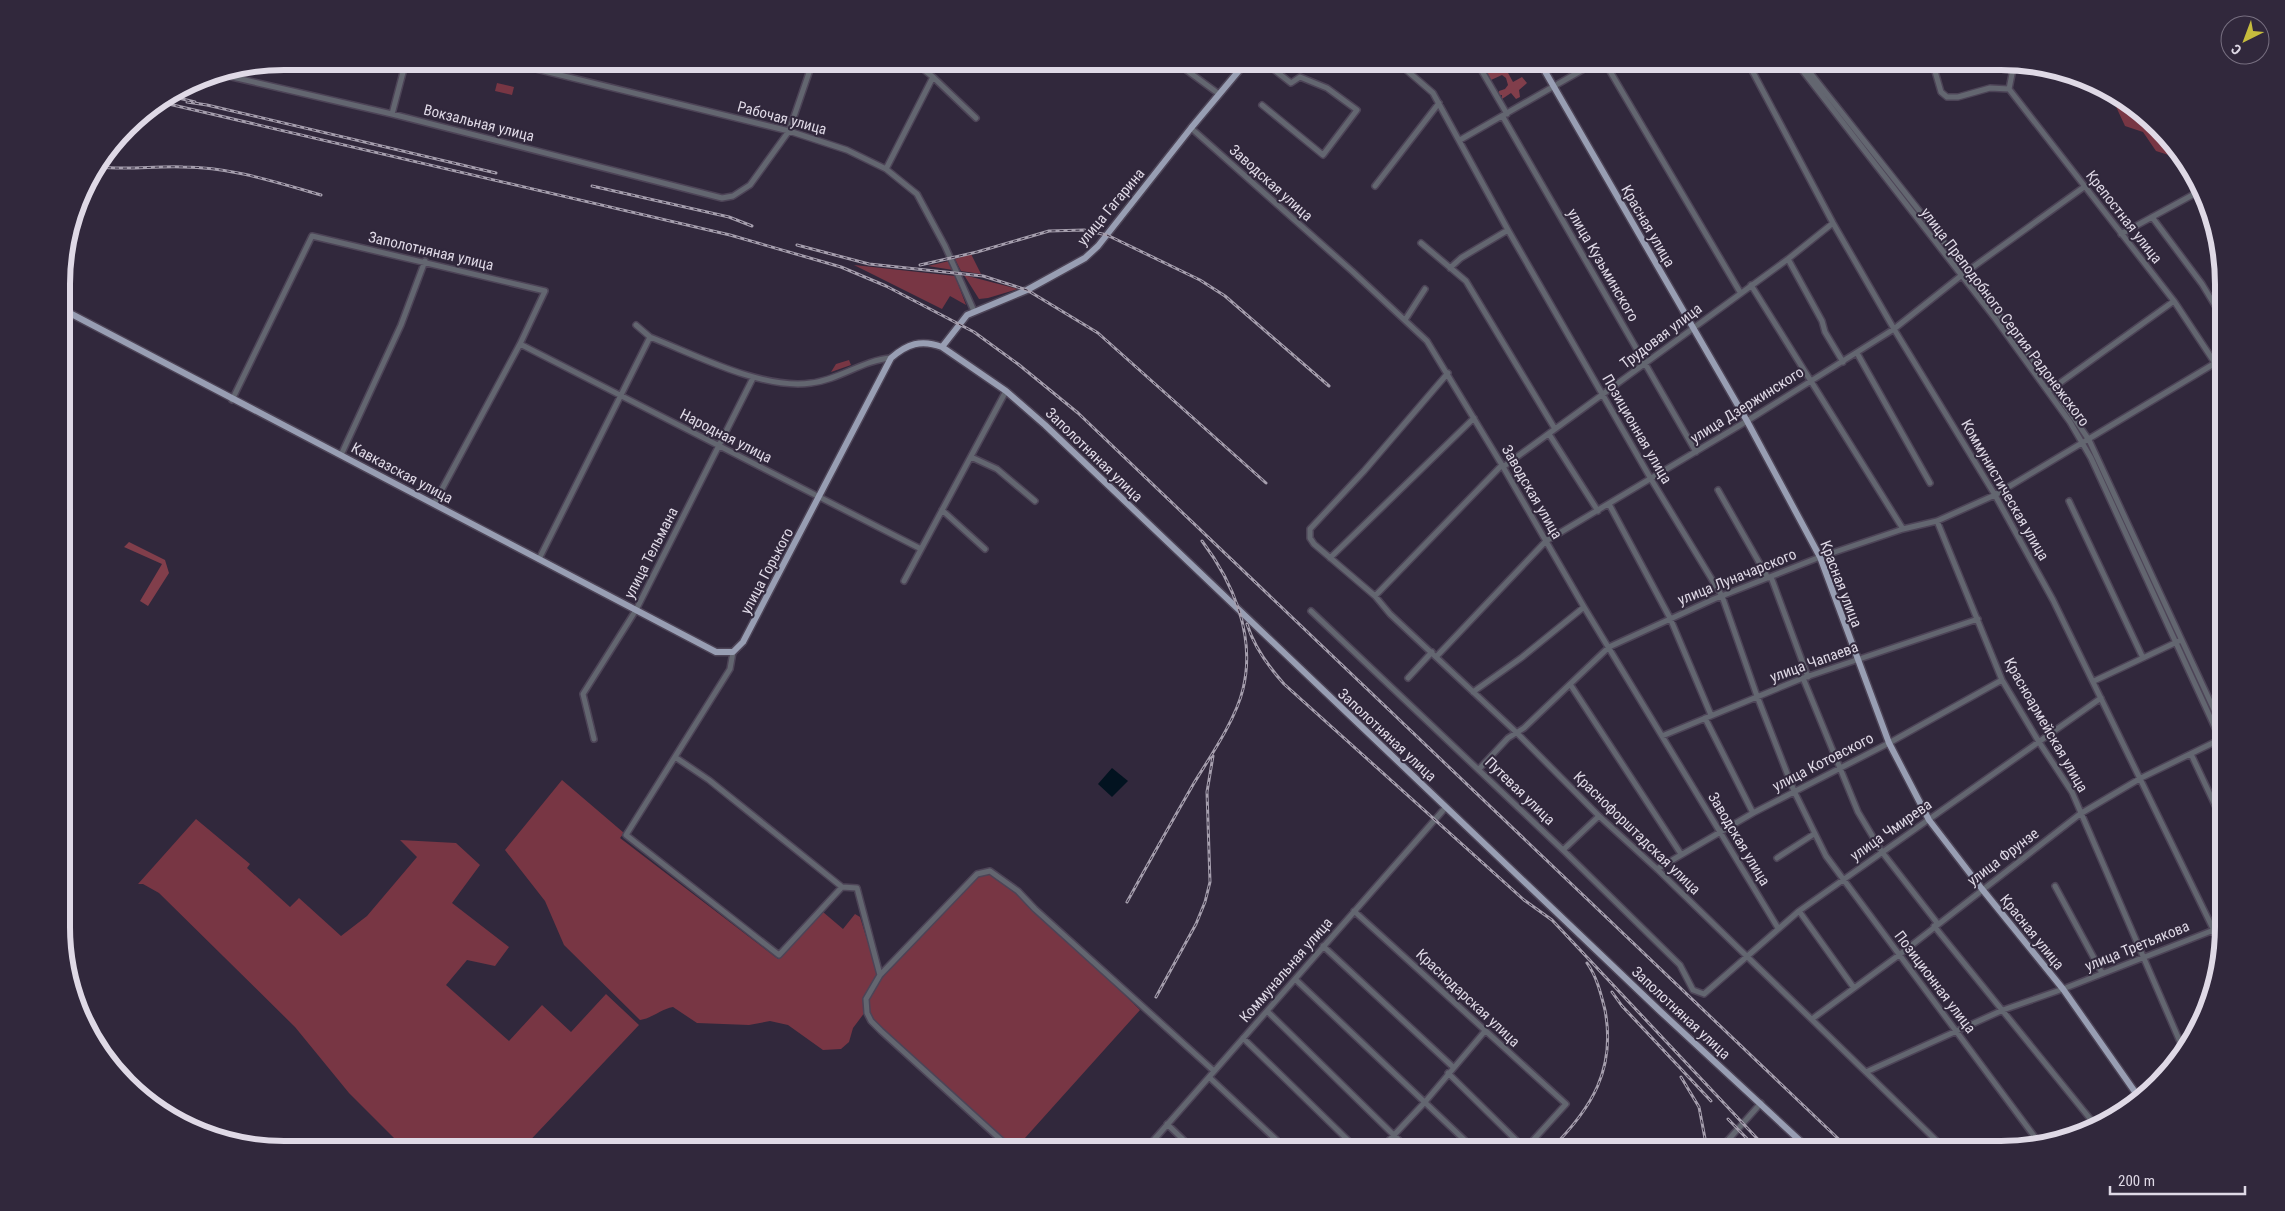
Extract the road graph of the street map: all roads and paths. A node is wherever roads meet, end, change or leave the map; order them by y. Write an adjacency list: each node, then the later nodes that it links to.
1 (404, 70): 25 (street)
2 (540, 70): 29 (street, Рабочая улица)
3 (809, 70): 29 (street)
4 (924, 70): 19 (street)
5 (1186, 70): 22 (street)
6 (1239, 70): 22 (main road, улица Гагарина)
7 (1274, 70): 24 (street)
8 (1407, 70): 23 (street, Позиционная улица)
9 (1481, 70): 26 (street, улица Кузьминского)
10 (1544, 70): 20 (main road, Красная улица)
11 (1582, 70): 20 (street)
12 (1609, 70): 47 (street)
13 (1752, 70): 36 (street, Коммунистическая улица)
14 (1802, 70): 44 (street, улица Преподобного Сергия Радонежского)
15 (1808, 70): 43 (street, улица Преподобного Сергия Радонежского)
16 (1935, 70): 21 (street)
17 (2013, 70): 21 (street)
18 (230, 77): 25 (street, Вокзальная улица)
19 (933, 77): 27 (street); 31 (street)
20 (1553, 86): 26 (street); 54 (main road, Красная улица)
21 (2009, 89): 33 (street, Крепостная улица)
22 (1219, 94): 28 (main road, улица Гагарина)
23 (1440, 103): 30 (street, Позиционная улица); 32 (street)
24 (1262, 105)
25 (392, 114): 29 (street, Вокзальная улица)
26 (1505, 116): 30 (street); 62 (street, улица Кузьминского)
27 (976, 118)
28 (1190, 128): 50 (main road, улица Гагарина); 52 (street, Заводская улица)
29 (789, 131): 31 (street, Рабочая улица)
30 (1460, 140): 37 (street, Позиционная улица)
31 (886, 168): 50 (street, Рабочая улица)
32 (1375, 186)
33 (2084, 187): 38 (street, Крепостная улица); 43 (street, улица Дзержинского)
34 (2195, 194): 35 (street)
35 (2152, 217): 38 (street); 49 (street)
36 (1833, 223): 40 (street, Трудовая улица); 55 (street, Коммунистическая улица)
37 (1508, 230): 42 (street); 69 (street, Позиционная улица)
38 (2121, 234): 48 (street, Крепостная улица)
39 (1421, 243): 42 (street)
40 (1788, 259): 45 (street, Трудовая улица); 61 (street)
41 (425, 261): 57 (street, Заполотняная улица); 71 (street, Заполотняная улица); 80 (street)
42 (1450, 268): 74 (street)
43 (1967, 272): 44 (street, улица Дзержинского); 68 (street, улица Преподобного Сергия Радонежского)
44 (1962, 275): 55 (street, улица Дзержинского); 68 (street, улица Преподобного Сергия Радонежского)
45 (1751, 285): 47 (street, Трудовая улица); 66 (street)
46 (1425, 289): 52 (street)
47 (1740, 292): 54 (street, Трудовая улица)
48 (2174, 301): 63 (street, Крепостная улица); 68 (street)
49 (2215, 305)
50 (974, 311): 58 (main road, улица Гагарина)
51 (70, 313): 71 (main road, Кавказская улица)
52 (1405, 320): 64 (street, Заводская улица)
53 (636, 325): 56 (street)
54 (1693, 328): 62 (street, Трудовая улица); 73 (main road, Красная улица)
55 (1894, 328): 59 (street, улица Дзержинского); 86 (street, Коммунистическая улица)
56 (650, 337): 65 (street); 70 (street)
57 (520, 344): 70 (street, Народная улица); 90 (street)
58 (942, 347): 60 (main road); 67 (main road, Заполотняная улица)
59 (1857, 353): 61 (street, улица Дзержинского); 84 (street)
60 (891, 358): 65 (street); 87 (main road, улица Горького)
61 (1843, 362): 66 (street, улица Дзержинского)
62 (1645, 363): 69 (street, Трудовая улица); 79 (street, улица Кузьминского)
63 (2215, 363): 76 (street, улица Луначарского)
64 (1448, 373): 72 (street, Заводская улица); 100 (street, Краснофорштадская улица)
65 (753, 378): 78 (street, улица Тельмана)
66 (1810, 381): 73 (street, улица Дзержинского); 95 (street)
67 (1006, 390): 81 (street); 141 (main road, Заполотняная улица)
68 (2051, 390): 76 (street, улица Преподобного Сергия Радонежского); 77 (street, улица Преподобного Сергия Радонежского)
69 (1603, 394): 74 (street, Трудовая улица); 83 (street, Позиционная улица)
70 (619, 395): 78 (street, Народная улица); 101 (street)
71 (232, 400): 80 (main road, Кавказская улица)
72 (1474, 418): 82 (street, Заводская улица); 100 (street)
73 (1748, 421): 79 (street, улица Дзержинского); 99 (main road, Красная улица)
74 (1555, 429): 75 (street, Трудовая улица)
75 (1549, 434): 82 (street, Трудовая улица); 93 (street)
76 (2089, 440): 77 (street, улица Луначарского); 111 (street, улица Преподобного Сергия Радонежского)
77 (2083, 443): 86 (street, улица Луначарского); 111 (street, улица Преподобного Сергия Радонежского)
78 (719, 448): 87 (street, Народная улица); 107 (street, улица Тельмана)
79 (1696, 452): 83 (street, улица Дзержинского)
80 (341, 455): 90 (main road, Кавказская улица)
81 (971, 457): 88 (street); 92 (street)
82 (1502, 466): 96 (street, Заводская улица); 104 (street, Трудовая улица)
83 (1651, 479): 91 (street, улица Дзержинского); 105 (street, Позиционная улица)
84 (1930, 483)
85 (1718, 490): 102 (street)
86 (1995, 495): 94 (street, улица Луначарского); 120 (street, Коммунистическая улица)
87 (820, 496): 97 (street, Народная улица); 113 (main road, улица Горького)
88 (1035, 501)
89 (2069, 501): 115 (street)
90 (434, 504): 101 (main road, Кавказская улица)
91 (1609, 504): 93 (street, улица Дзержинского); 109 (street)
92 (942, 510): 97 (street); 98 (street)
93 (1598, 511): 96 (street, улица Дзержинского)
94 (1937, 521): 95 (street, улица Луначарского); 110 (street, Красноармейская улица)
95 (1903, 529): 99 (street, улица Луначарского)
96 (1546, 542): 106 (street, Заводская улица); 114 (street, улица Дзержинского)
97 (921, 549): 103 (street)
98 (985, 550)
99 (1820, 557): 102 (street, улица Луначарского); 116 (main road, Красная улица)
100 (1330, 558): 104 (street, Краснофорштадская улица)
101 (538, 559): 107 (main road, Кавказская улица)
102 (1769, 577): 105 (street, улица Луначарского); 118 (street)
103 (904, 581)
104 (1375, 596): 114 (street, Краснофорштадская улица)
105 (1722, 596): 109 (street, улица Луначарского); 123 (street, Позиционная улица)
106 (1584, 607): 112 (street, Заводская улица); 122 (street)
107 (636, 610): 113 (main road, Кавказская улица); 130 (street, улица Тельмана)
108 (1312, 611): 137 (street, Путевая улица)
109 (1670, 618): 112 (street, улица Луначарского); 125 (street)
110 (1978, 619): 116 (street, улица Чапаева); 119 (street, Красноармейская улица)
111 (2178, 641): 115 (street); 126 (street, улица Преподобного Сергия Радонежского)
112 (1609, 647): 121 (street, улица Луначарского); 129 (street, Заводская улица)
113 (732, 652): 135 (street, улица Горького)
114 (1434, 654): 117 (street, улица Дзержинского); 122 (street, Краснофорштадская улица)
115 (2143, 658): 120 (street)
116 (1857, 660): 118 (street, улица Чапаева); 132 (main road, Красная улица)
117 (1408, 678)
118 (1806, 678): 123 (street, улица Чапаева); 136 (street)
119 (2002, 680): 131 (street, Красноармейская улица); 132 (street, улица Котовского)
120 (2094, 681): 124 (street, Коммунистическая улица)
121 (1570, 684): 128 (street, улица Луначарского); 150 (street)
122 (1474, 692): 128 (street, Краснофорштадская улица)
123 (1757, 696): 125 (street, улица Чапаева); 139 (street, Позиционная улица)
124 (2101, 698): 131 (street, улица Чмирева); 138 (street, Коммунистическая улица)
125 (1711, 715): 127 (street, улица Чапаева)
126 (2215, 716)
127 (1705, 718): 129 (street, улица Чапаева); 142 (street)
128 (1516, 732): 137 (street, улица Луначарского); 144 (street, Краснофорштадская улица)
129 (1662, 736): 146 (street, Заводская улица)
130 (594, 739)
131 (2039, 742): 143 (street, Красноармейская улица); 145 (street, улица Чмирева)
132 (1889, 743): 136 (street, улица Котовского); 145 (main road, Красная улица)
133 (2215, 744): 134 (street, улица Фрунзе)
134 (2191, 754): 138 (street, улица Фрунзе); 140 (street)
135 (675, 757): 155 (street); 155 (street, улица Горького)
136 (1839, 769): 139 (street, улица Котовского); 149 (street)
137 (1479, 770): 148 (street, Путевая улица)
138 (2142, 778): 143 (street, улица Фрунзе); 161 (street, Коммунистическая улица)
139 (1794, 791): 142 (street, улица Котовского); 147 (street, Позиционная улица)
140 (2215, 803)
141 (1446, 807): 157 (street, Коммунальная улица); 186 (main road, Заполотняная улица)
142 (1753, 813): 146 (street, улица Котовского)
143 (2080, 814): 156 (street, улица Фрунзе); 165 (street, Красноармейская улица)
144 (1599, 816): 148 (street); 152 (street, Краснофорштадская улица)
145 (1929, 820): 149 (street, улица Чмирева); 156 (main road, Красная улица)
146 (1720, 832): 150 (street, улица Котовского); 160 (street, Заводская улица)
147 (1814, 834): 151 (street); 153 (street, Позиционная улица)
148 (1563, 850): 171 (street, Путевая улица)
149 (1882, 852): 153 (street, улица Чмирева); 159 (street)
150 (1680, 854): 152 (street, улица Котовского)
151 (1777, 858)
152 (1657, 869): 164 (street, Краснофорштадская улица)
153 (1842, 880): 158 (street, улица Чмирева); 163 (street, Позиционная улица)
154 (2055, 886): 166 (street)
155 (842, 887): 167 (street)
156 (1982, 889): 159 (street, улица Фрунзе); 170 (main road, Красная улица)
157 (1354, 911): 162 (street, Коммунальная улица); 176 (street, Краснодарская улица)
158 (1799, 911): 160 (street, улица Чмирева); 169 (street)
159 (1936, 925): 163 (street, улица Фрунзе); 172 (street)
160 (1778, 928): 164 (street, улица Чмирева)
161 (2214, 930): 165 (street, улица Третьякова)
162 (1323, 946): 168 (street, Коммунальная улица); 179 (street)
163 (1899, 955): 169 (street, улица Фрунзе); 175 (street, Позиционная улица)
164 (1747, 957): 171 (street, улица Чмирева); 174 (street, Краснофорштадская улица)
165 (2144, 957): 166 (street, улица Третьякова); 178 (street, Красноармейская улица)
166 (2102, 973): 170 (street, улица Третьякова)
167 (880, 974): 180 (street); 192 (street)
168 (1295, 979): 173 (street, Коммунальная улица); 185 (street)
169 (1854, 988): 174 (street, улица Фрунзе)
170 (2062, 989): 172 (street, улица Третьякова); 184 (main road, Красная улица)
171 (1704, 994)
172 (2003, 1010): 175 (street, улица Третьякова); 187 (street)
173 (1266, 1011): 177 (street, Коммунальная улица); 189 (street)
174 (1812, 1019): 181 (street, Краснофорштадская улица)
175 (1956, 1030): 181 (street, улица Третьякова); 190 (street, Позиционная улица)
176 (1485, 1031): 179 (street); 201 (street, Краснодарская улица)
177 (1243, 1038): 180 (street, Коммунальная улица); 196 (street)
178 (2181, 1043)
179 (1453, 1067): 182 (street)
180 (1214, 1071): 183 (street, Коммунальная улица)
181 (1866, 1072): 203 (street, Краснофорштадская улица)
182 (1448, 1073): 185 (street); 200 (street)
183 (1209, 1077): 188 (street, Коммунальная улица); 195 (street)
184 (2136, 1093)
185 (1425, 1102): 189 (street); 199 (street)
186 (1761, 1103): 191 (street); 202 (main road, Заполотняная улица)
187 (2092, 1121)
188 (1167, 1124): 193 (street, Коммунальная улица); 194 (street)
189 (1394, 1136): 197 (street); 198 (street)
190 (2036, 1138)
191 (1729, 1139)
192 (1002, 1141)
193 (1153, 1141)
194 (1185, 1141)
195 (1277, 1141)
196 (1349, 1141)
197 (1389, 1141)
198 (1399, 1141)
199 (1466, 1141)
200 (1517, 1141)
201 (1532, 1141)
202 (1801, 1141)
203 (1937, 1141)

